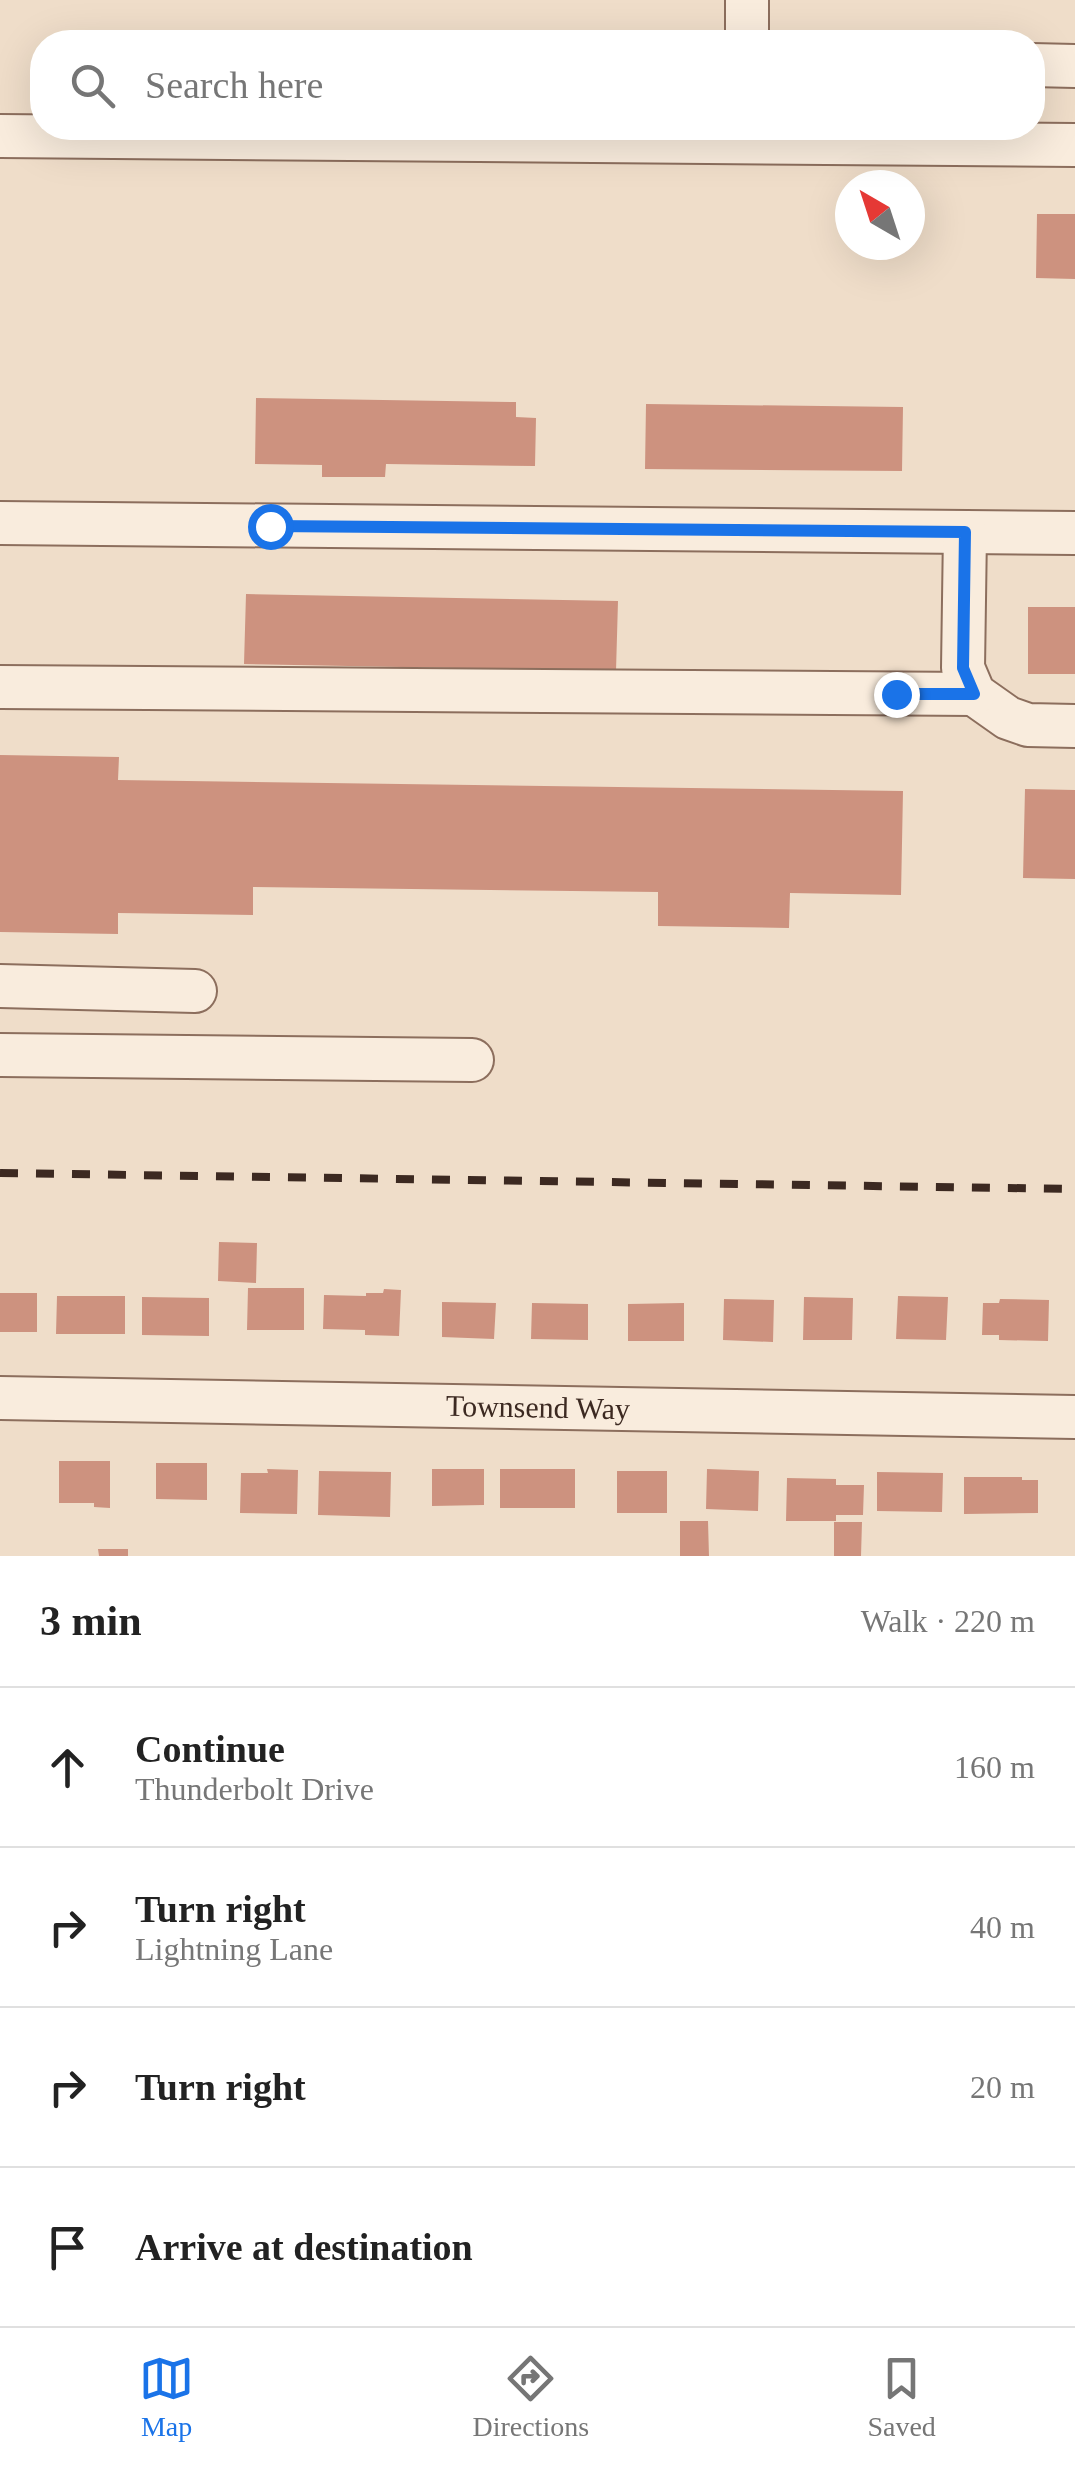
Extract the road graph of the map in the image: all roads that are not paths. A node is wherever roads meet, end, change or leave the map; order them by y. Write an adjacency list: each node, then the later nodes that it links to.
1 (747, 0): 2 (street)
2 (748, 30)
3 (1045, 66): 4 (street)
4 (1075, 66)
5 (0, 136): 6 (street)
6 (30, 136)
7 (912, 140): 8 (street)
8 (1075, 145)
9 (0, 523): 10 (street)
10 (965, 532): 11 (street); 13 (street)
11 (1075, 532)
12 (0, 687): 13 (street)
13 (974, 694): 14 (street)
14 (1075, 726)
15 (0, 986): 16 (street)
16 (194, 991)
17 (0, 1056): 18 (street)
18 (472, 1060)
19 (0, 1398): 20 (street, Townsend Way)
20 (1075, 1417)

